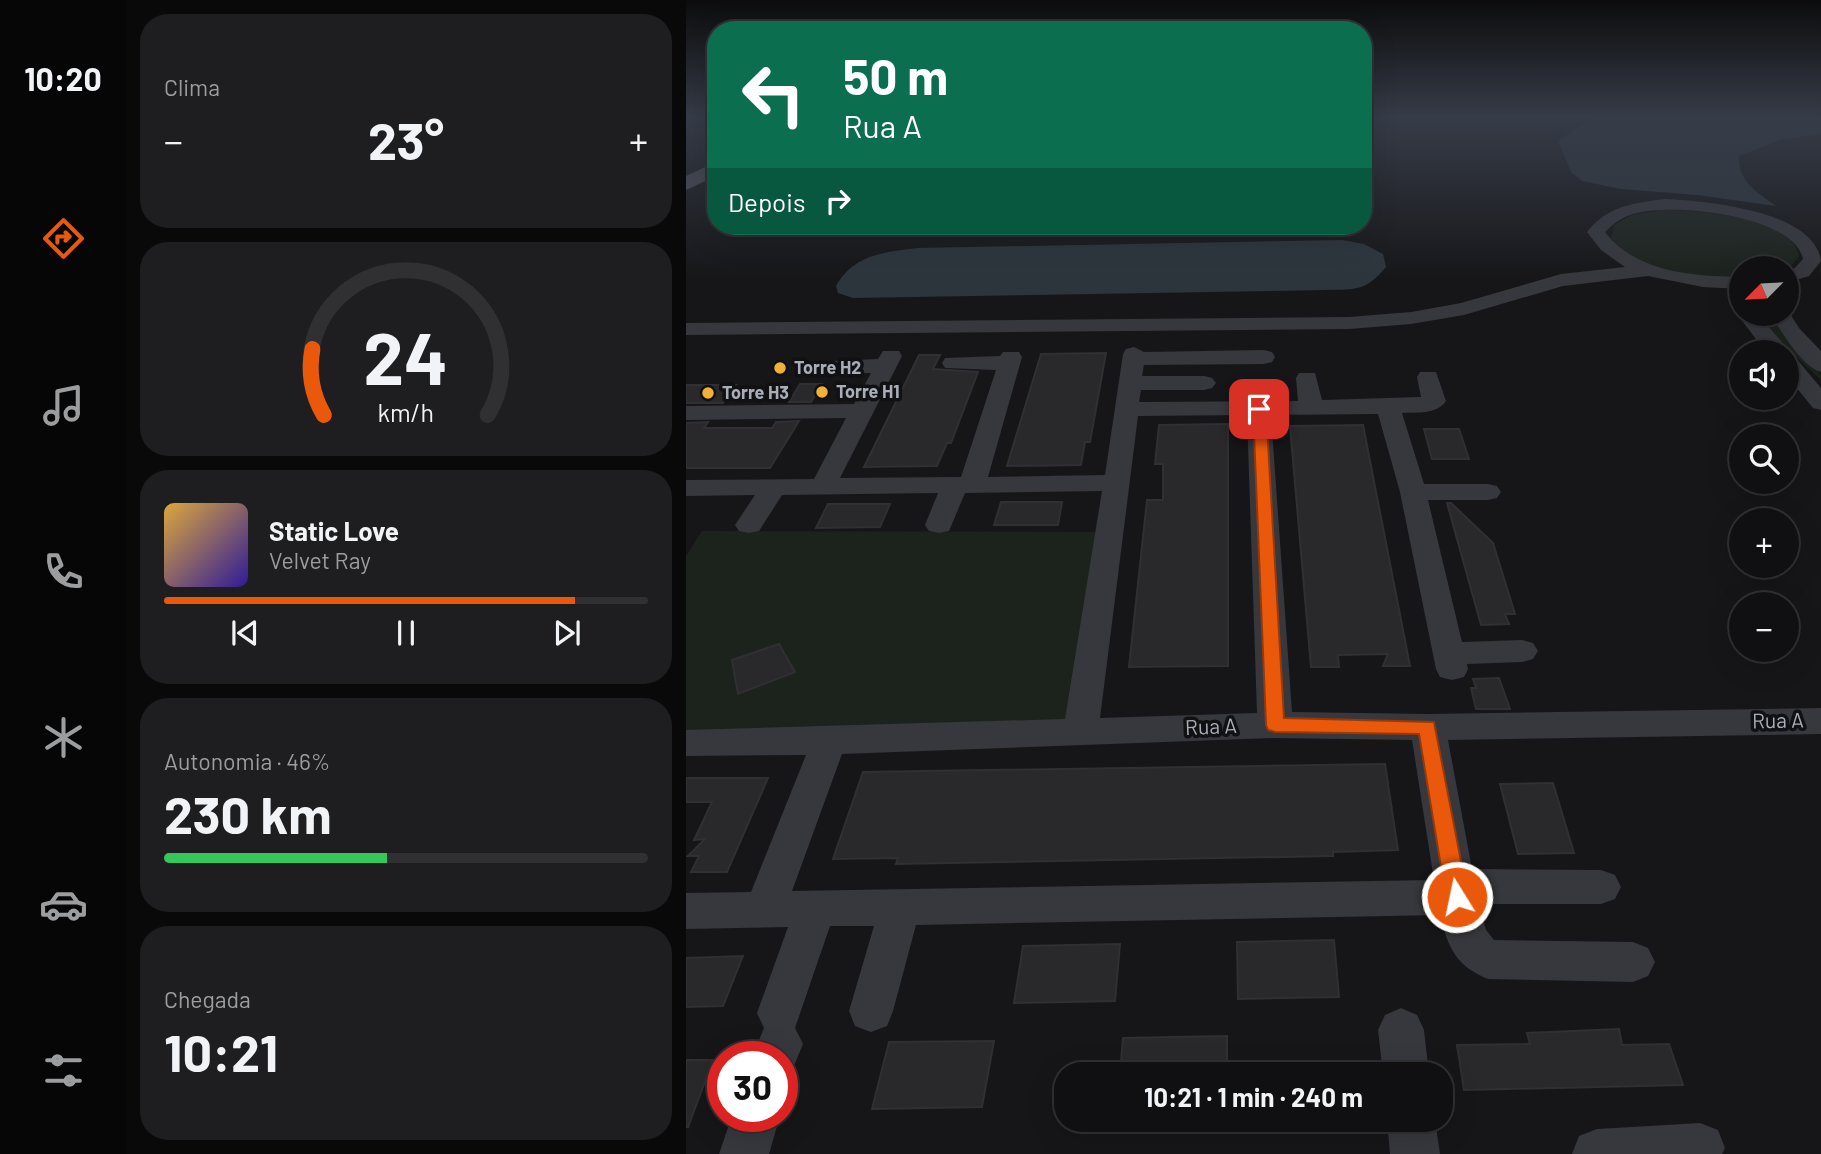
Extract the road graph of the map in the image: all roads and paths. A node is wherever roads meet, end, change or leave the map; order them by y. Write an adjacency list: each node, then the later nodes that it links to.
1 (707, 173): 2 (main road)
2 (686, 184)
3 (1595, 253): 4 (street); 5 (street); 6 (street)
4 (1651, 270): 6 (street); 7 (street)
5 (1799, 273)
6 (1561, 280): 12 (street)
7 (1699, 281): 8 (street); 9 (street)
8 (1729, 282)
9 (1729, 297)
10 (1757, 326): 13 (street)
11 (1790, 326): 16 (street)
12 (686, 329)
13 (1768, 340)
14 (1264, 357): 18 (street)
15 (953, 363): 31 (street)
16 (1821, 365)
17 (818, 367): 27 (street)
18 (1130, 376): 22 (street); 26 (street); 29 (street)
19 (1799, 376): 23 (street)
20 (1428, 377): 25 (street)
21 (1307, 378): 24 (street)
22 (1204, 383)
23 (1821, 403)
24 (1311, 407): 25 (street); 26 (street)
25 (1388, 407): 34 (street)
26 (1259, 409): 40 (street)
27 (861, 411): 28 (street); 30 (street)
28 (686, 413)
29 (1116, 484): 31 (street); 42 (street)
30 (823, 485): 31 (street); 32 (street)
31 (963, 485): 37 (street)
32 (774, 486): 33 (street); 36 (street)
33 (686, 488)
34 (1413, 492): 35 (street); 38 (street)
35 (1488, 492)
36 (749, 525)
37 (940, 525)
38 (1522, 652)
39 (1821, 721): 41 (street, Rua A)
40 (1275, 725): 41 (street, Rua A); 42 (street, Rua A)
41 (1427, 727): 46 (street)
42 (1080, 733): 43 (street, Rua A)
43 (828, 741): 44 (street, Rua A); 48 (street)
44 (686, 743)
45 (1601, 887): 46 (street)
46 (1456, 891): 47 (street); 51 (street)
47 (900, 908): 49 (street); 52 (street)
48 (765, 909): 49 (street); 50 (street)
49 (815, 909): 54 (street)
50 (686, 911)
51 (1633, 962)
52 (871, 1011)
53 (1401, 1030): 55 (street)
54 (778, 1038)
55 (1405, 1062)
56 (751, 1132): 59 (street)
57 (1412, 1132): 60 (street)
58 (1700, 1148): 61 (street)
59 (744, 1154)
60 (1415, 1154)
61 (1597, 1154)

